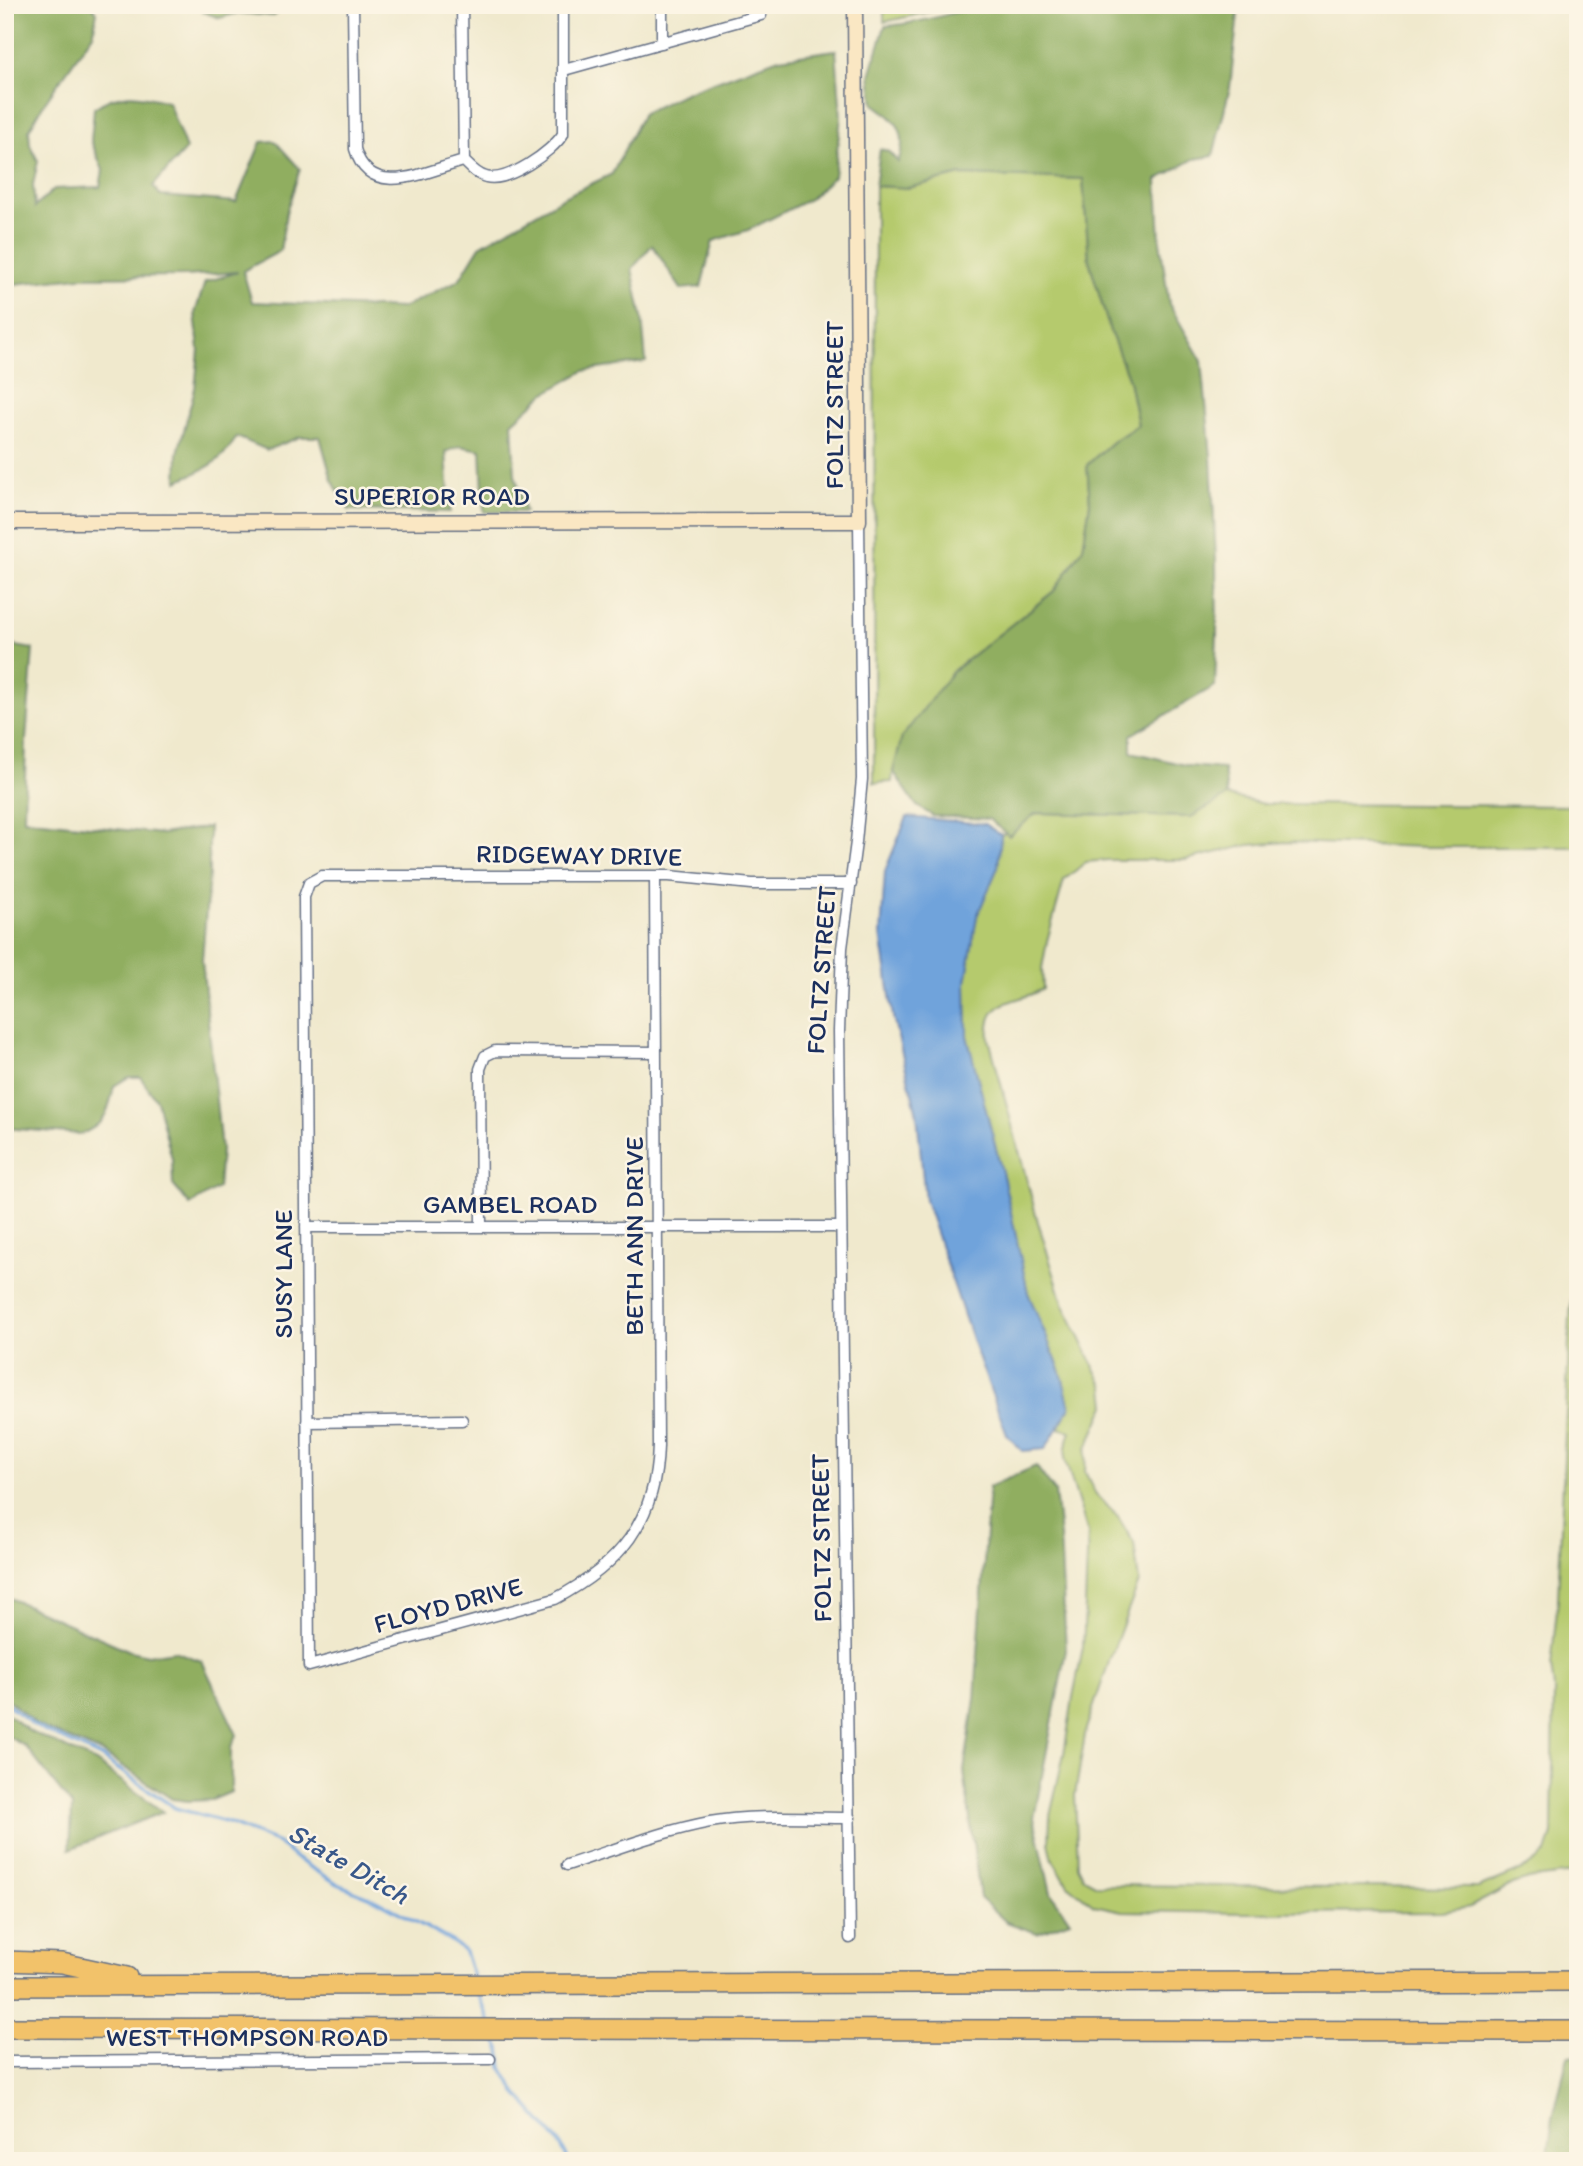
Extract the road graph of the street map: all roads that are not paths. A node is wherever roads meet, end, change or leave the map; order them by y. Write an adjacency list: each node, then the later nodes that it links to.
1 (353, 5): 9 (street)
2 (462, 5): 9 (street)
3 (563, 5): 8 (street)
4 (662, 5): 7 (street)
5 (855, 5): 10 (street, FOLTZ STREET)
6 (761, 10): 7 (street)
7 (662, 43): 8 (street)
8 (564, 70): 9 (street)
9 (464, 161)
10 (859, 521): 11 (street, SUPERIOR ROAD); 14 (street, FOLTZ STREET)
11 (5, 522)
12 (655, 876): 13 (street, RIDGEWAY DRIVE); 14 (street, RIDGEWAY DRIVE); 15 (street, BETH ANN DRIVE)
13 (309, 883): 16 (street, SUSY LANE)
14 (851, 884): 19 (street, FOLTZ STREET)
15 (656, 1052): 17 (street); 18 (street, BETH ANN DRIVE)
16 (306, 1227): 17 (street, GAMBEL ROAD); 21 (street, SUSY LANE)
17 (481, 1227): 18 (street, GAMBEL ROAD)
18 (657, 1227): 19 (street, GAMBEL ROAD); 22 (street, BETH ANN DRIVE)
19 (841, 1227): 24 (street, FOLTZ STREET)
20 (462, 1420): 21 (street)
21 (307, 1422): 23 (street, SUSY LANE)
22 (594, 1576): 23 (street, FLOYD DRIVE)
23 (309, 1666)
24 (850, 1818): 25 (street); 26 (street, FOLTZ STREET)
25 (567, 1865)
26 (850, 1938)
27 (5, 1961): 30 (highway)
28 (1578, 1981): 30 (highway)
29 (5, 1986): 30 (highway)
30 (169, 1986)
31 (5, 2028): 32 (highway)
32 (1578, 2031)
33 (490, 2059): 34 (street, WEST THOMPSON ROAD)
34 (5, 2062)

